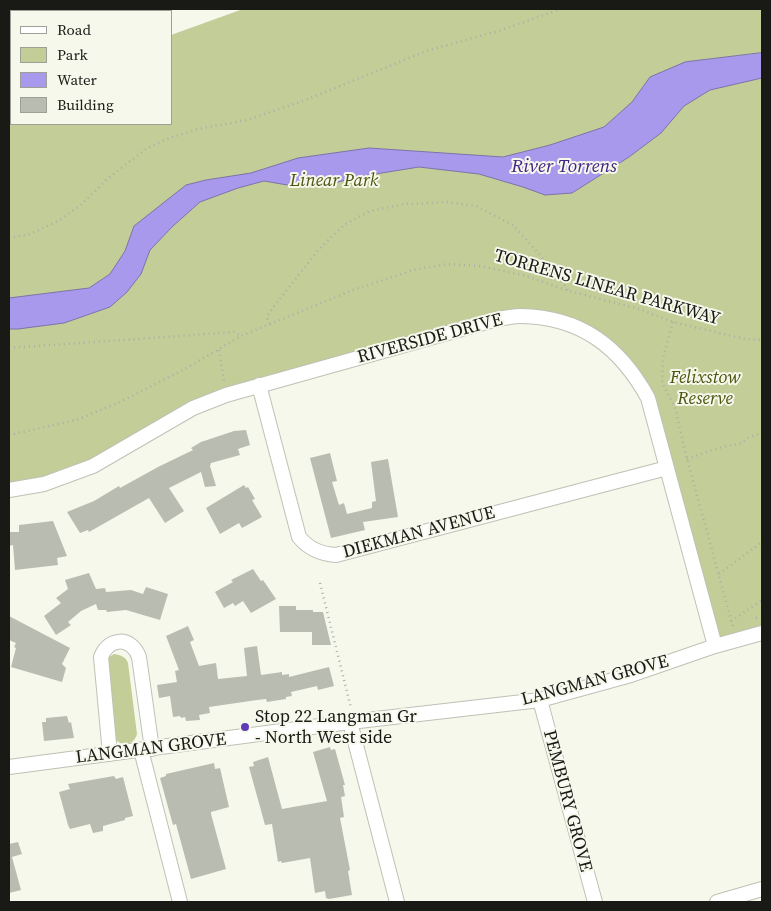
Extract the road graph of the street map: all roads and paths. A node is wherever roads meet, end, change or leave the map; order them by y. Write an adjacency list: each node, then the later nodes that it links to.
1 (561, 9): 2 (path)
2 (9, 238)
3 (568, 291): 4 (path, TORRENS LINEAR PARKWAY); 5 (path, TORRENS LINEAR PARKWAY); 5 (path)
4 (673, 322): 7 (path, TORRENS LINEAR PARKWAY); 14 (path)
5 (270, 324): 6 (path, TORRENS LINEAR PARKWAY)
6 (241, 336): 8 (path, TORRENS LINEAR PARKWAY); 9 (path)
7 (762, 340)
8 (9, 348)
9 (219, 350): 11 (path); 13 (path)
10 (259, 385): 11 (street, RIVERSIDE DRIVE); 15 (street, RIVERSIDE DRIVE); 15 (street, DIEKMAN AVENUE)
11 (226, 395): 16 (street, RIVERSIDE DRIVE)
12 (762, 433): 14 (path)
13 (9, 435)
14 (687, 459): 18 (path)
15 (667, 468): 24 (street, RIVERSIDE DRIVE)
16 (9, 490)
17 (762, 542): 18 (path)
18 (718, 574): 21 (path)
19 (320, 583): 26 (path)
20 (762, 600): 21 (path)
21 (731, 621): 23 (path)
22 (762, 633): 23 (street, LANGMAN GROVE)
23 (736, 641): 24 (street, LANGMAN GROVE)
24 (715, 646): 25 (street, LANGMAN GROVE)
25 (540, 700): 26 (street, LANGMAN GROVE); 33 (street, PEMBURY GROVE)
26 (351, 716): 27 (street, LANGMAN GROVE); 32 (street)
27 (146, 750): 28 (street, LANGMAN GROVE); 28 (street); 31 (street)
28 (110, 754): 29 (street, LANGMAN GROVE)
29 (9, 767)
30 (762, 890): 34 (street)
31 (180, 902)
32 (397, 902)
33 (595, 902)
34 (717, 902)

